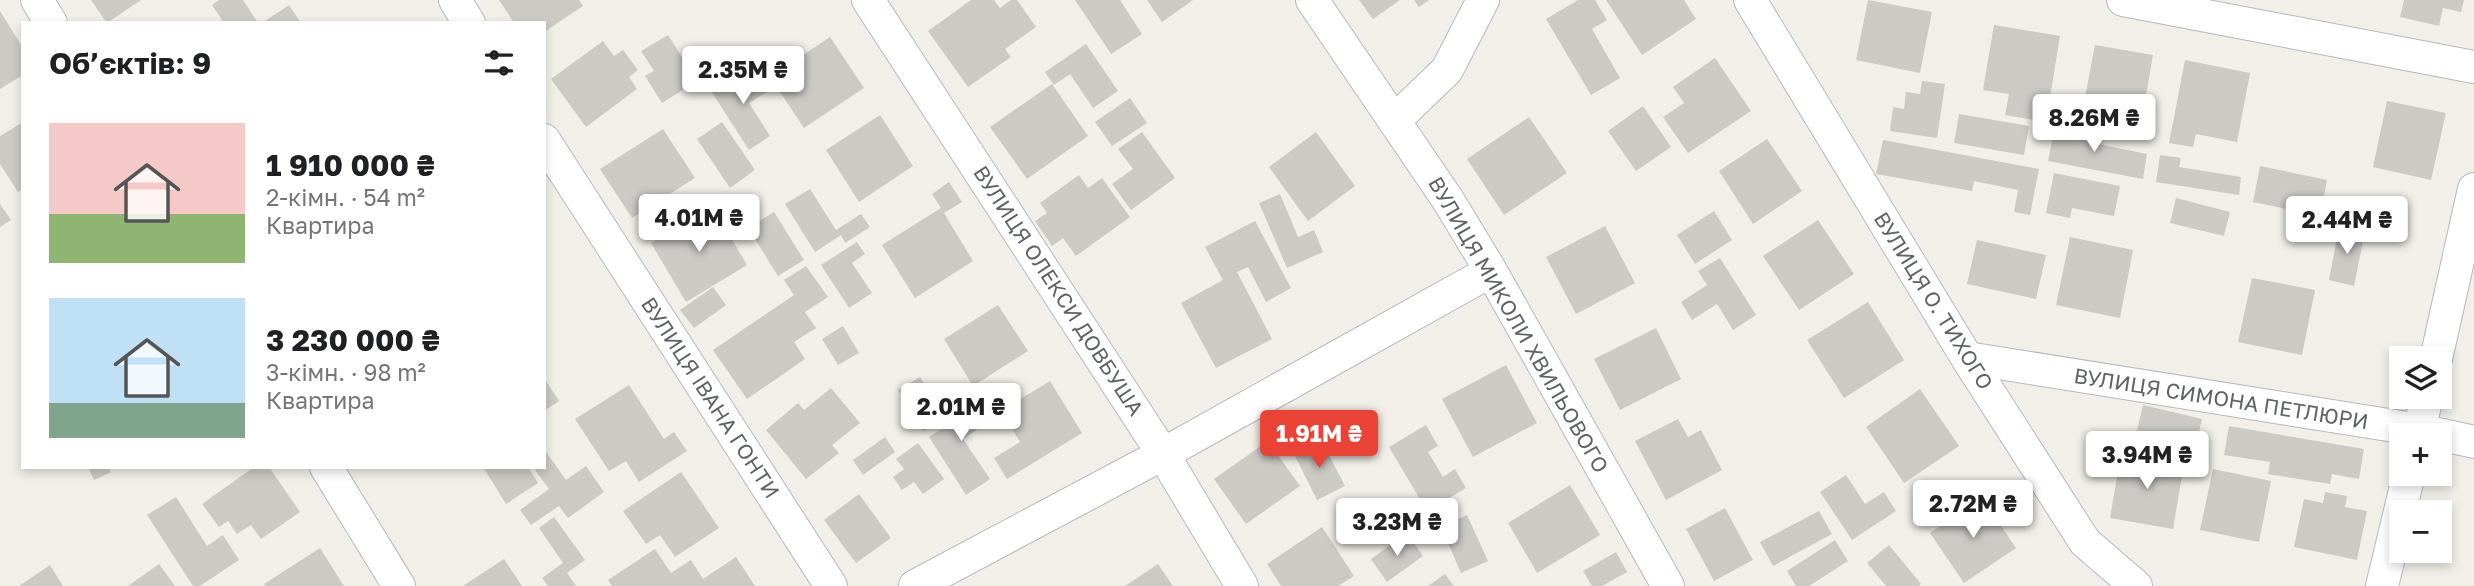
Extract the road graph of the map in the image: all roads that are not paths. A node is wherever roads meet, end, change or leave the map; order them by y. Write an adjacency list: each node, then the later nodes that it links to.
1 (37, 0): 8 (street)
2 (455, 0): 9 (street)
3 (868, 0): 20 (street, ВУЛИЦЯ ОЛЕКСИ ДОВБУША)
4 (1312, 0): 11 (street, ВУЛИЦЯ МИКОЛИ ХВИЛЬОВОГО)
5 (1483, 0): 11 (street)
6 (1750, 0): 16 (street, ВУЛИЦЯ О. ТИХОГО)
7 (2123, 0): 10 (street)
8 (50, 21)
9 (468, 21)
10 (2474, 68)
11 (1394, 121): 14 (street, ВУЛИЦЯ МИКОЛИ ХВИЛЬОВОГО)
12 (546, 142): 24 (street, ВУЛИЦЯ ІВАНА ГОНТИ)
13 (2474, 190): 15 (street)
14 (1491, 271): 20 (street); 27 (street, ВУЛИЦЯ МИКОЛИ ХВИЛЬОВОГО)
15 (2439, 346)
16 (1967, 358): 17 (street, ВУЛИЦЯ СИМОНА ПЕТЛЮРИ); 28 (street, ВУЛИЦЯ О. ТИХОГО)
17 (2389, 428)
18 (2452, 438): 19 (street, ВУЛИЦЯ СИМОНА ПЕТЛЮРИ)
19 (2474, 442)
20 (1163, 454): 25 (street); 26 (street, ВУЛИЦЯ ОЛЕКСИ ДОВБУША)
21 (327, 469): 23 (street)
22 (2406, 486): 29 (street)
23 (399, 586)
24 (831, 586)
25 (915, 586)
26 (1242, 586)
27 (1668, 586)
28 (2136, 586)
29 (2382, 586)

